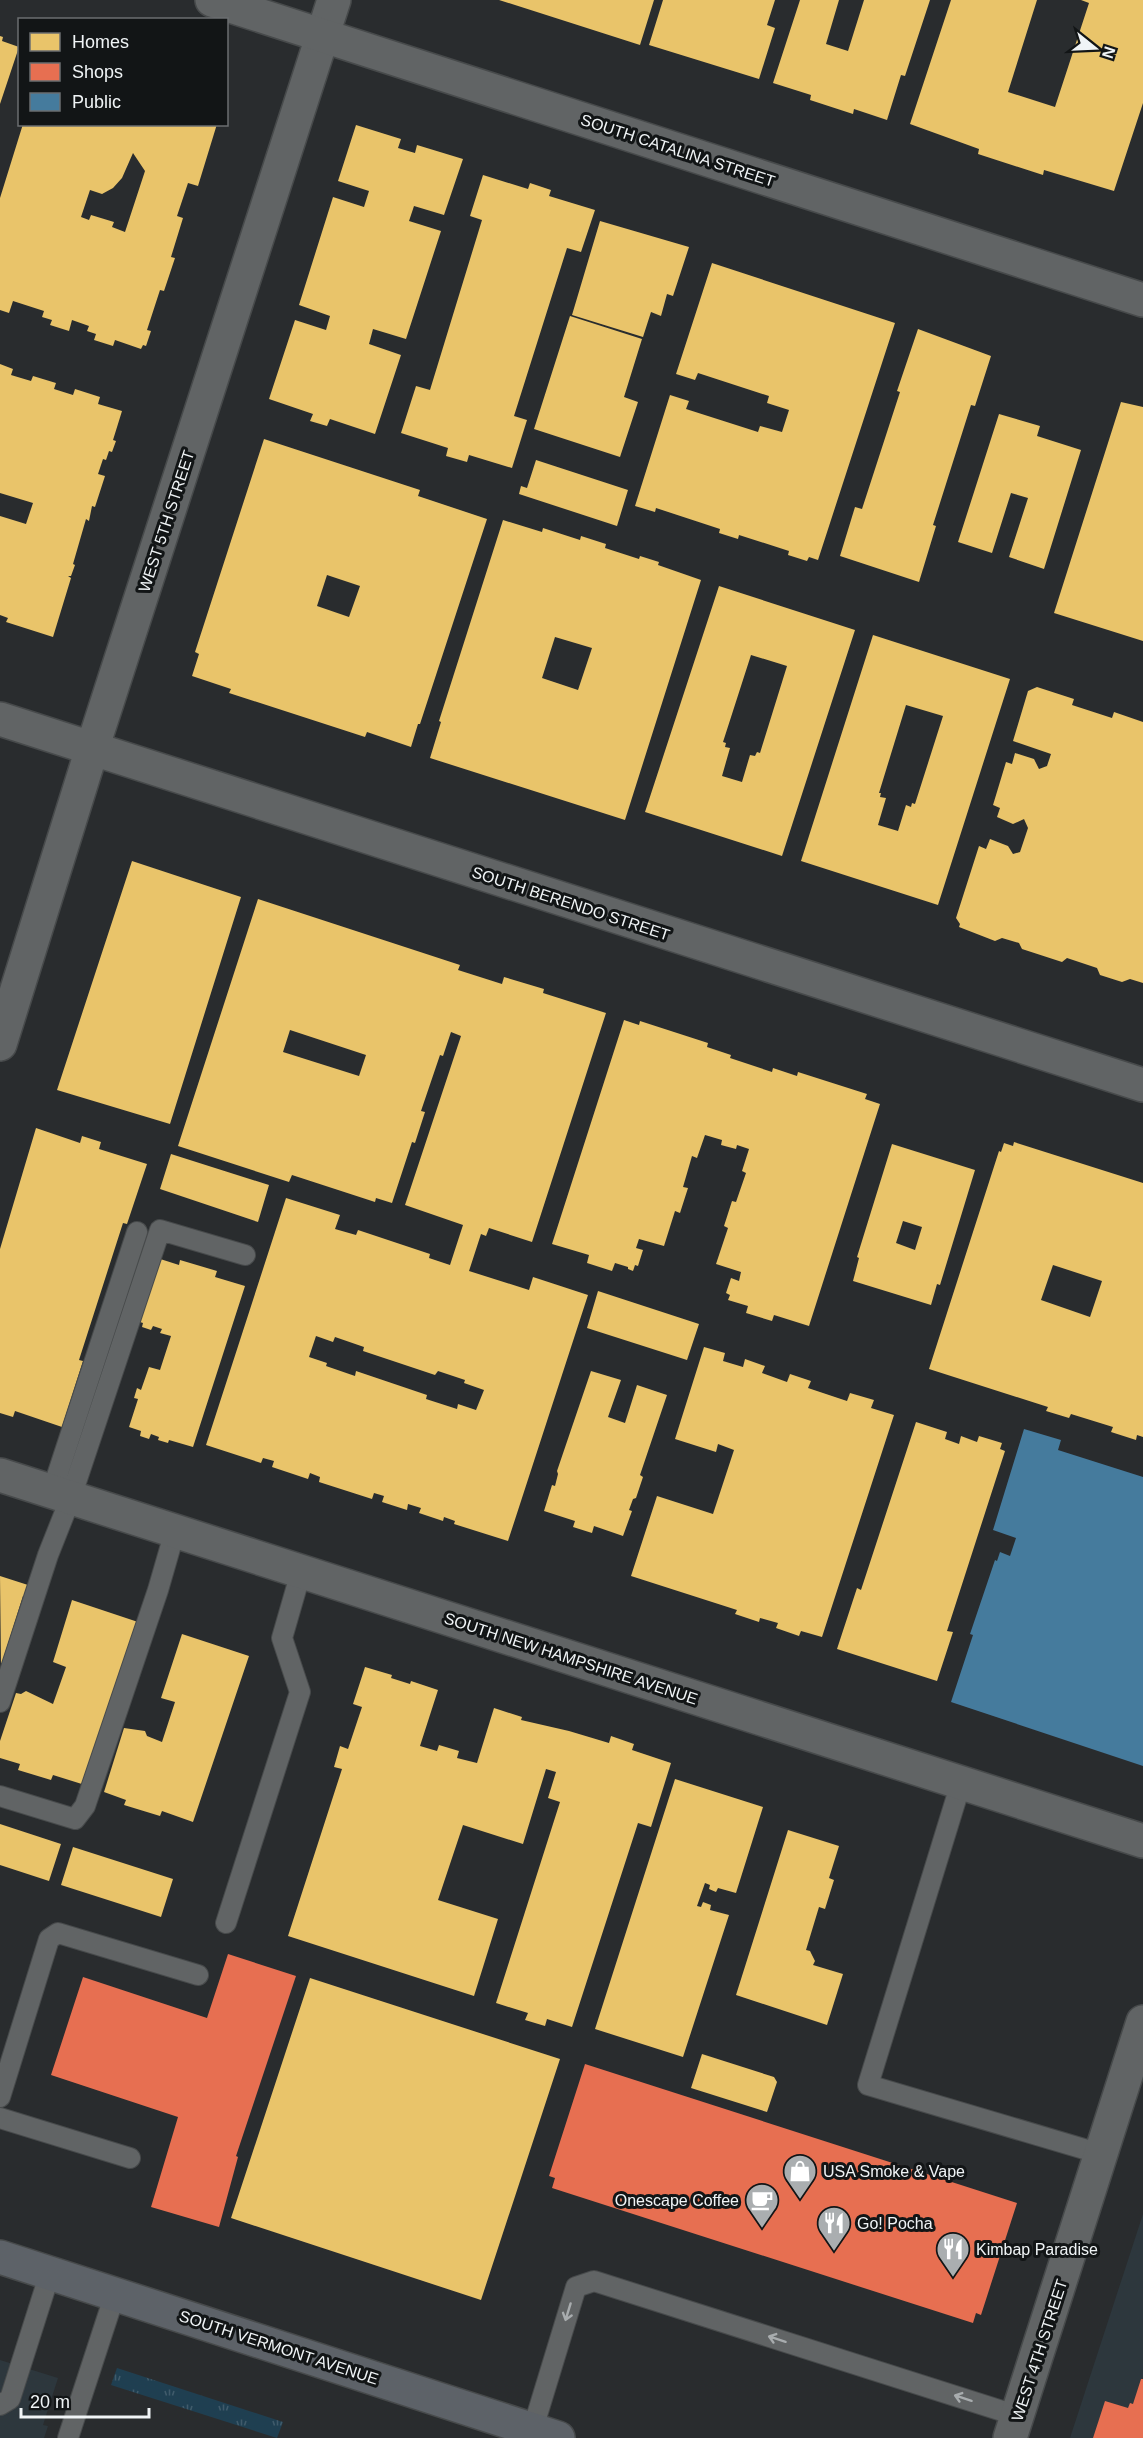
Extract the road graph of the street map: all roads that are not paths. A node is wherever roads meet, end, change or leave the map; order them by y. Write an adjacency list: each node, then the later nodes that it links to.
1 (212, 0): 3 (street, SOUTH CATALINA STREET)
2 (334, 0): 3 (street, WEST 5TH STREET)
3 (323, 36): 4 (street, SOUTH CATALINA STREET); 6 (street, WEST 5TH STREET)
4 (1143, 300)
5 (0, 719): 6 (street, SOUTH BERENDO STREET)
6 (92, 749): 7 (street, WEST 5TH STREET); 8 (street, SOUTH BERENDO STREET)
7 (0, 1044)
8 (1143, 1085)
9 (136, 1232): 12 (lane)
10 (245, 1255): 12 (lane)
11 (0, 1474): 12 (street, SOUTH NEW HAMPSHIRE AVENUE)
12 (62, 1494): 13 (street, SOUTH NEW HAMPSHIRE AVENUE); 15 (lane)
13 (175, 1531): 14 (street, SOUTH NEW HAMPSHIRE AVENUE); 17 (lane)
14 (302, 1572): 16 (street, SOUTH NEW HAMPSHIRE AVENUE); 19 (lane)
15 (0, 1702)
16 (961, 1783): 18 (street, SOUTH NEW HAMPSHIRE AVENUE); 24 (lane)
17 (0, 1796)
18 (1143, 1841)
19 (226, 1923)
20 (198, 1975): 22 (lane)
21 (1143, 2022): 24 (street, WEST 4TH STREET)
22 (0, 2097)
23 (0, 2118): 25 (lane)
24 (1101, 2154): 30 (street, WEST 4TH STREET)
25 (130, 2158)
26 (0, 2257): 27 (main road, SOUTH VERMONT AVENUE)
27 (50, 2272): 28 (main road, SOUTH VERMONT AVENUE); 29 (lane)
28 (115, 2294): 31 (main road, SOUTH VERMONT AVENUE); 32 (lane)
29 (0, 2405)
30 (1014, 2427): 31 (lane, one-way to 31)
31 (540, 2435)
32 (69, 2438)

